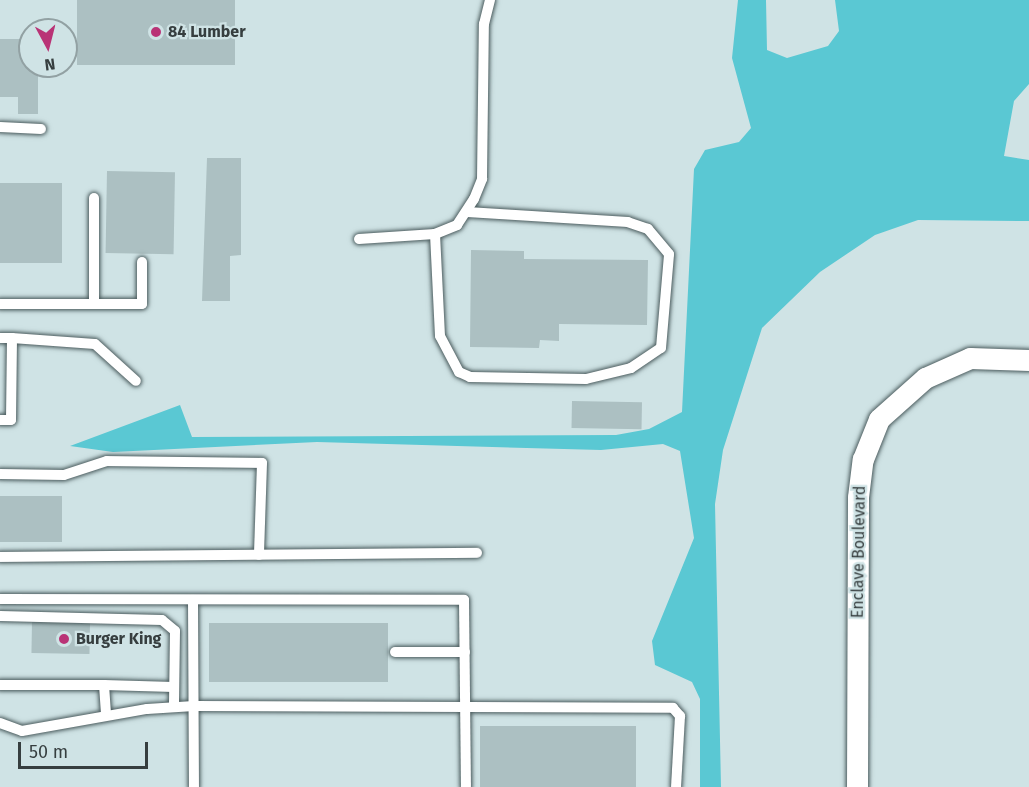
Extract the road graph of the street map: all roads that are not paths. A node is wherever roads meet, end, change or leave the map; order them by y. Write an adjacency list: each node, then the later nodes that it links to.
1 (490, 0): 5 (lane)
2 (0, 127): 3 (lane)
3 (41, 129)
4 (94, 198): 10 (lane)
5 (466, 212): 6 (lane); 6 (lane)
6 (435, 234): 7 (lane)
7 (359, 239)
8 (142, 262): 10 (lane)
9 (0, 304): 10 (lane)
10 (94, 304)
11 (6, 338): 13 (lane); 14 (lane)
12 (1029, 360): 35 (street, Enclave Boulevard)
13 (136, 381)
14 (0, 420)
15 (0, 474): 17 (lane)
16 (477, 553): 17 (lane)
17 (259, 555): 18 (lane)
18 (0, 557)
19 (0, 599): 20 (lane)
20 (194, 601): 23 (lane); 27 (lane)
21 (0, 616): 26 (lane)
22 (395, 652): 23 (lane)
23 (465, 652): 29 (lane)
24 (0, 685): 25 (lane)
25 (104, 685): 26 (lane); 30 (lane)
26 (174, 687): 28 (lane)
27 (194, 706): 28 (lane); 29 (lane); 32 (lane)
28 (174, 707): 30 (lane)
29 (465, 710): 33 (lane); 34 (lane)
30 (106, 715): 31 (lane)
31 (0, 723)
32 (194, 787)
33 (466, 787)
34 (676, 787)
35 (857, 787)

